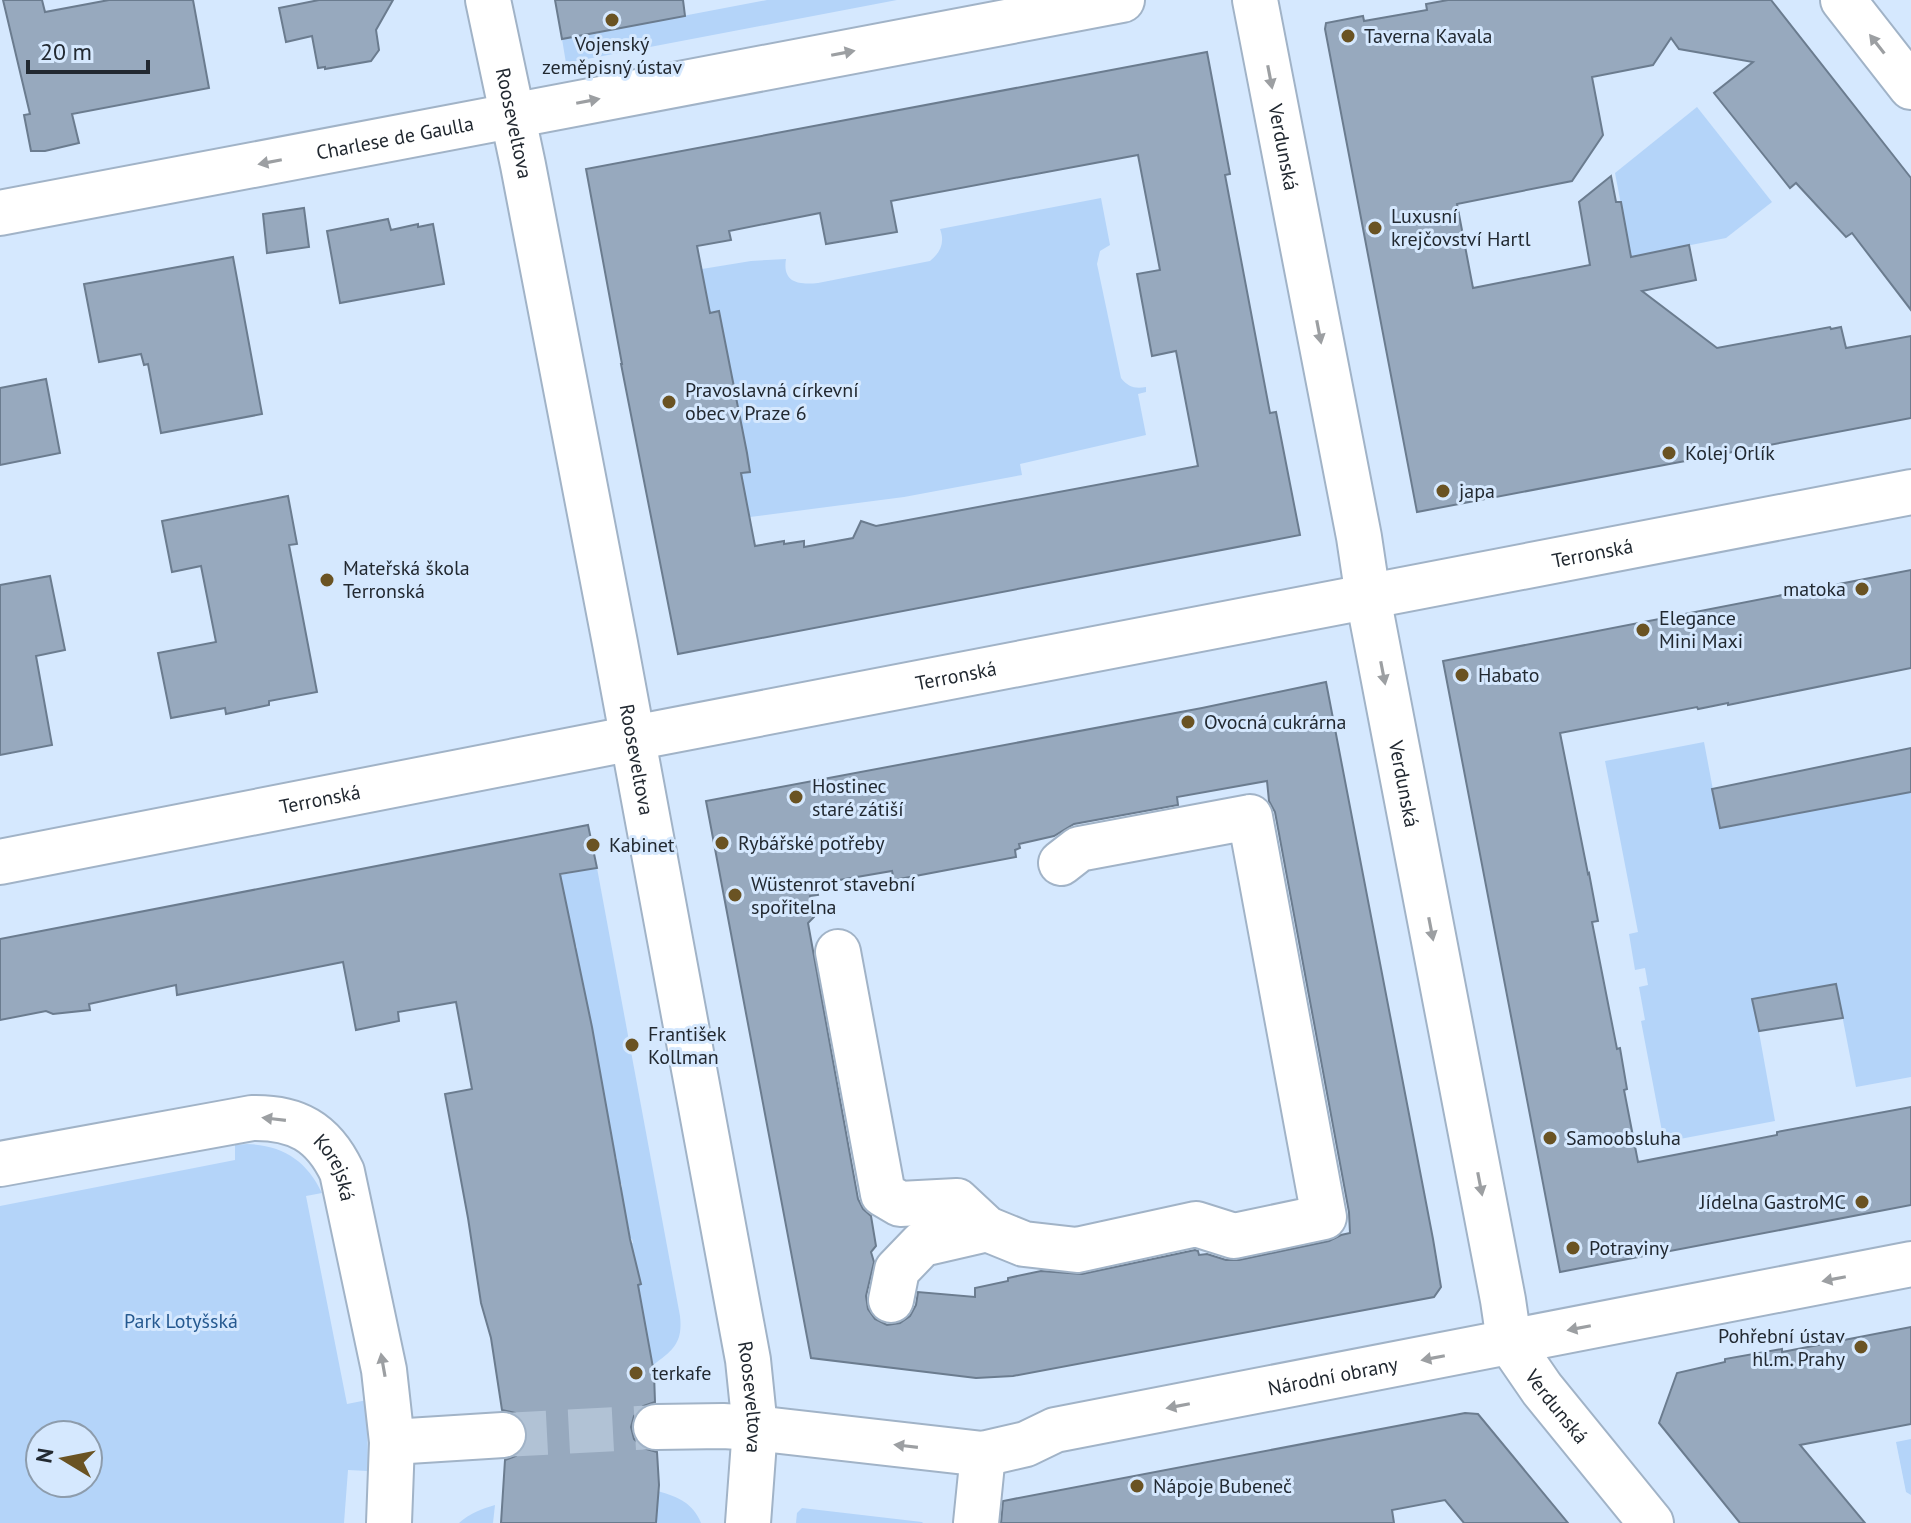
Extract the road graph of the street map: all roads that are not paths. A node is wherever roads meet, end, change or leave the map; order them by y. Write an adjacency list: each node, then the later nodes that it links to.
1 (488, 0): 6 (street, Rooseveltova)
2 (1122, 0): 6 (street, Charlese de Gaulla, one-way to 2)
3 (1255, 0): 9 (street, Verdunská, one-way to 9)
4 (1843, 0): 5 (street, one-way to 4)
5 (1911, 87)
6 (511, 116): 7 (street, Charlese de Gaulla, one-way to 7); 10 (street, Rooseveltova)
7 (2, 202)
8 (1911, 492): 9 (street, Terronská)
9 (1368, 597): 10 (street, Terronská); 18 (street, Verdunská, one-way to 18)
10 (633, 738): 11 (street, Terronská); 20 (street, Rooseveltova)
11 (0, 862)
12 (1061, 863): 15 (street)
13 (838, 952): 15 (street)
14 (0, 1164): 22 (street, Korejská, one-way to 14)
15 (987, 1229): 17 (street)
16 (1911, 1264): 18 (street, Národní obrany, one-way to 18)
17 (891, 1300)
18 (1509, 1341): 23 (street, Národní obrany, one-way to 23); 27 (street, Verdunská)
19 (656, 1427): 20 (street, Národní obrany)
20 (755, 1428): 23 (street, Národní obrany, one-way to 20); 25 (street, Rooseveltova)
21 (503, 1435): 22 (street)
22 (392, 1442): 24 (street, Korejská)
23 (983, 1454): 26 (street)
24 (389, 1523)
25 (748, 1523)
26 (976, 1523)
27 (1651, 1523)

